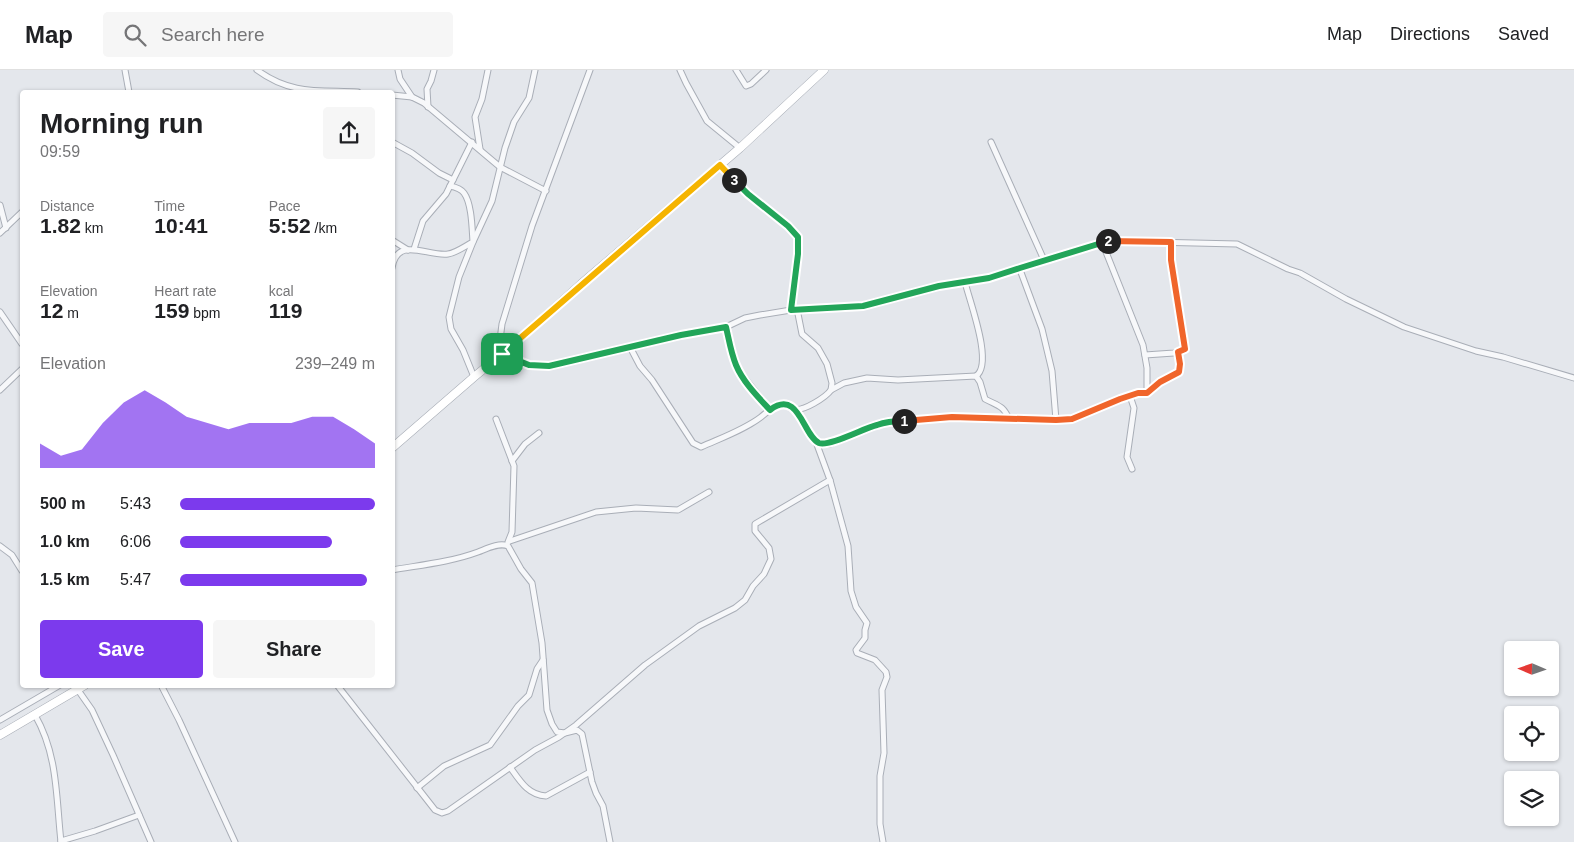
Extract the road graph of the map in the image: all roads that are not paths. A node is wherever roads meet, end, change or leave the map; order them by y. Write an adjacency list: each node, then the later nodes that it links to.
1 (126, 70): 12 (street)
2 (256, 70): 13 (street)
3 (398, 70): 15 (street)
4 (434, 70): 16 (street)
5 (488, 70): 21 (street)
6 (535, 70): 23 (street)
7 (590, 70): 26 (street)
8 (680, 70): 20 (street)
9 (736, 70): 10 (street)
10 (766, 70)
11 (824, 70): 20 (main road)
12 (129, 90)
13 (299, 90)
14 (395, 96): 15 (street)
15 (412, 97): 16 (street)
16 (428, 107): 17 (street)
17 (472, 142): 21 (street); 24 (street)
18 (991, 142): 36 (street)
19 (395, 144): 24 (street)
20 (740, 148): 22 (main road)
21 (480, 150): 23 (street)
22 (720, 165): 40 (street); 46 (main road)
23 (500, 167): 26 (street); 32 (street)
24 (453, 180): 25 (street)
25 (450, 186): 32 (street); 35 (street)
26 (546, 190): 46 (street)
27 (0, 205): 29 (street)
28 (20, 214): 29 (street)
29 (6, 228): 30 (street)
30 (0, 233)
31 (395, 241): 35 (street)
32 (472, 242): 35 (street); 50 (street)
33 (1102, 242): 34 (street); 36 (street); 47 (street)
34 (1171, 242): 45 (street); 51 (street)
35 (411, 249): 37 (street)
36 (1044, 260): 38 (street)
37 (395, 261)
38 (1020, 268): 39 (street); 60 (street)
39 (965, 282): 40 (street); 49 (street)
40 (794, 309): 42 (street); 53 (street)
41 (0, 312): 43 (street)
42 (726, 327): 44 (street); 57 (street)
43 (20, 341)
44 (630, 348): 46 (street); 57 (street)
45 (1178, 352): 47 (street); 54 (street)
46 (502, 354): 50 (main road)
47 (1145, 355): 54 (street)
48 (20, 371): 52 (street)
49 (976, 376): 53 (street); 59 (street)
50 (474, 377): 63 (main road)
51 (1574, 378)
52 (0, 390)
53 (831, 390): 56 (street)
54 (1147, 393): 55 (street)
55 (1130, 396): 60 (street); 65 (street)
56 (793, 409): 57 (street); 62 (street)
57 (770, 410)
58 (496, 419): 64 (street)
59 (1009, 419): 60 (street); 62 (street)
60 (1056, 420)
61 (539, 433): 64 (street)
62 (816, 442): 66 (street)
63 (395, 445)
64 (512, 461): 68 (street)
65 (1132, 469)
66 (830, 480): 80 (street); 90 (street)
67 (709, 492): 68 (street)
68 (507, 543): 71 (street); 72 (street)
69 (0, 546): 70 (street)
70 (20, 568)
71 (395, 570)
72 (543, 660): 80 (street); 84 (street)
73 (55, 688): 79 (street)
74 (81, 688): 77 (main road)
75 (163, 688): 88 (street)
76 (339, 688): 84 (street)
77 (78, 690): 78 (main road); 85 (street)
78 (35, 715): 81 (main road); 86 (street)
79 (0, 720)
80 (565, 733): 82 (street); 83 (street)
81 (0, 735)
82 (510, 767): 83 (street); 84 (street)
83 (590, 772): 89 (street)
84 (417, 788)
85 (139, 815): 86 (street); 87 (street)
86 (61, 841)
87 (151, 842)
88 (235, 842)
89 (610, 842)
90 (883, 842)

